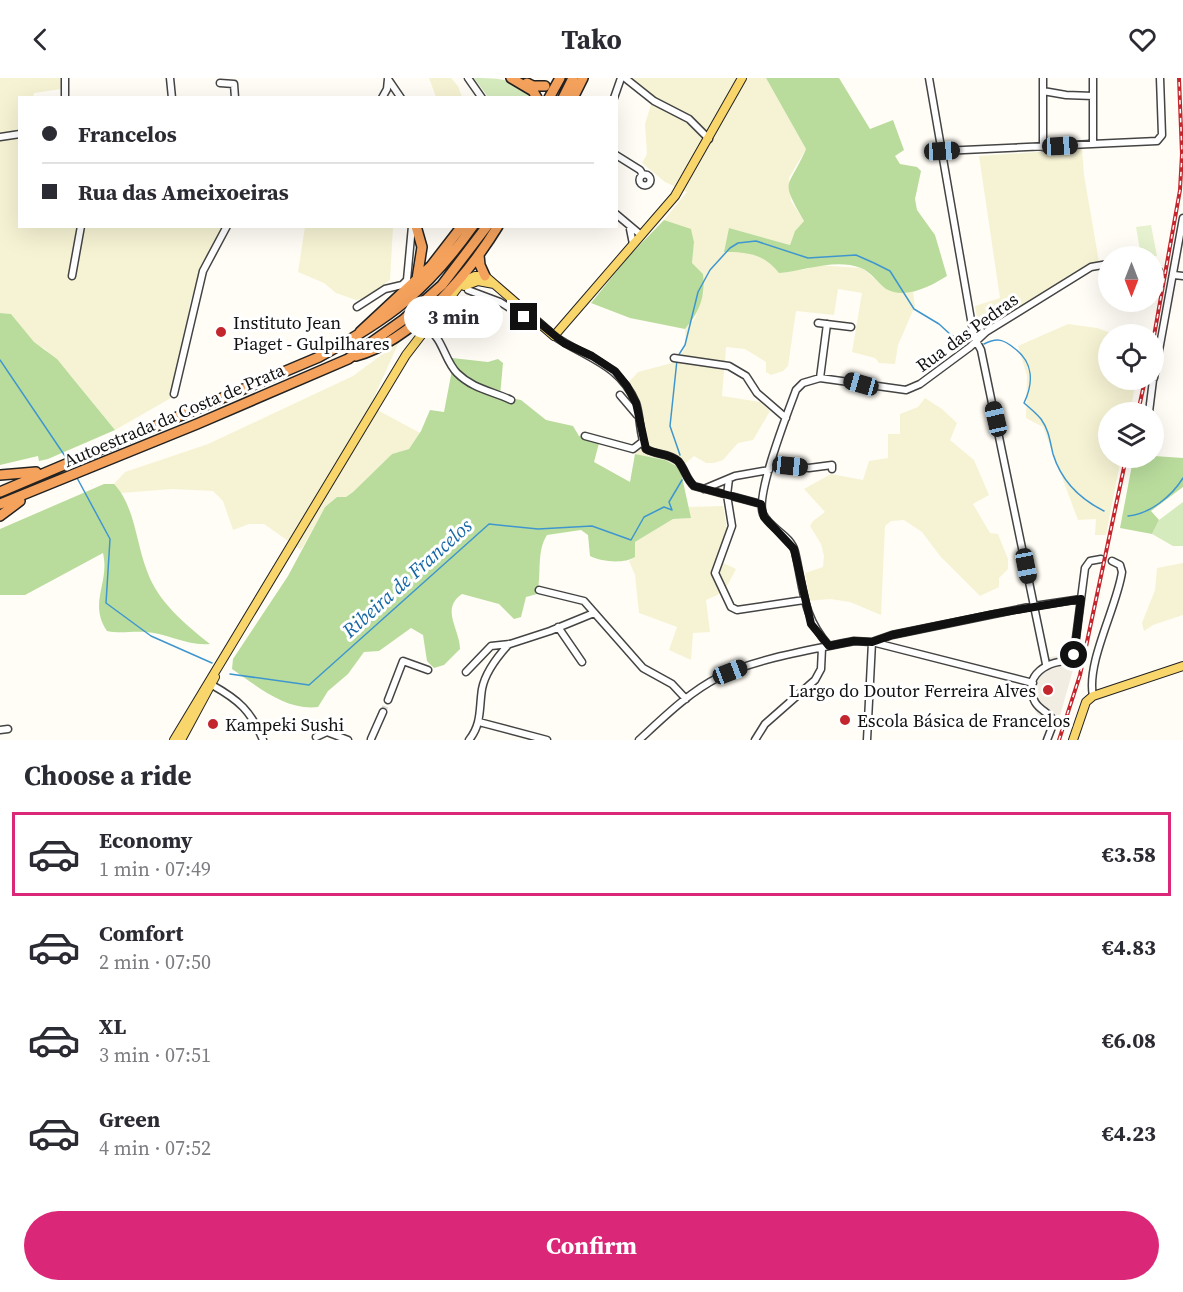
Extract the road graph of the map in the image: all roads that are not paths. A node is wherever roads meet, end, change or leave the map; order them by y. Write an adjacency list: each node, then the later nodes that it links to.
1 (65, 78): 19 (street)
2 (170, 78): 20 (street)
3 (388, 78): 22 (street); 23 (street)
4 (468, 78): 24 (street)
5 (511, 78): 25 (highway)
6 (518, 78): 16 (highway)
7 (560, 78): 27 (highway)
8 (573, 78): 28 (highway)
9 (583, 78): 29 (highway)
10 (623, 78): 30 (street); 34 (street)
11 (742, 78): 34 (main road)
12 (929, 78): 37 (street)
13 (1043, 78): 18 (street)
14 (1093, 78): 31 (street)
15 (1160, 78): 35 (street)
16 (547, 82): 26 (highway)
17 (220, 83): 21 (street)
18 (1043, 91): 31 (street); 36 (street)
19 (65, 96)
20 (172, 96)
21 (235, 96)
22 (383, 96)
23 (400, 96)
24 (481, 96)
25 (537, 96)
26 (539, 96)
27 (550, 96)
28 (564, 96)
29 (574, 96)
30 (615, 96)
31 (1093, 96): 35 (street)
32 (18, 134): 33 (street)
33 (0, 137)
34 (709, 139): 42 (main road)
35 (1093, 144): 36 (street)
36 (1043, 147): 37 (street)
37 (942, 151): 72 (street)
38 (618, 156): 39 (street)
39 (643, 175)
40 (618, 215): 43 (street)
41 (1183, 218): 56 (street)
42 (650, 226): 43 (street); 52 (main road)
43 (631, 227): 52 (street); 53 (street)
44 (81, 228): 57 (street)
45 (226, 228): 76 (street)
46 (414, 228): 63 (street)
47 (415, 228): 60 (highway)
48 (460, 228): 60 (highway)
49 (471, 228): 71 (highway, Autoestrada da Costa de Prata)
50 (485, 228): 74 (highway, Autoestrada da Costa de Prata)
51 (497, 228): 54 (highway)
52 (641, 235): 53 (main road)
53 (633, 244): 70 (main road)
54 (479, 255): 58 (highway); 74 (highway)
55 (1098, 266): 72 (street, Rua das Pedras)
56 (1173, 275): 59 (street); 67 (street)
57 (72, 276)
58 (485, 276): 61 (main road); 62 (main road)
59 (1183, 276)
60 (417, 280): 71 (highway)
61 (494, 284): 62 (main road); 64 (main road)
62 (464, 289): 64 (street); 69 (main road)
63 (357, 308)
64 (531, 316): 70 (main road)
65 (818, 323): 66 (street)
66 (827, 324): 68 (street); 75 (street)
67 (1164, 324)
68 (851, 327)
69 (426, 328): 78 (street); 107 (main road)
70 (554, 336): 80 (street)
71 (354, 338): 85 (highway, Autoestrada da Costa de Prata)
72 (978, 341): 75 (street, Rua das Pedras); 100 (street)
73 (677, 358): 79 (street)
74 (348, 359): 90 (highway, Autoestrada da Costa de Prata)
75 (820, 378): 79 (street)
76 (174, 394)
77 (620, 395): 80 (street)
78 (511, 400)
79 (786, 418): 83 (street)
80 (641, 422): 82 (street)
81 (585, 436): 82 (street)
82 (642, 442): 88 (street)
83 (770, 467): 84 (street); 87 (street); 93 (street)
84 (832, 469)
85 (47, 470): 86 (highway); 89 (highway, Autoestrada da Costa de Prata)
86 (0, 475)
87 (729, 479): 88 (street); 91 (street)
88 (704, 489): 91 (street)
89 (0, 492)
90 (28, 495): 92 (highway, Autoestrada da Costa de Prata); 94 (highway)
91 (727, 495): 93 (street); 99 (street)
92 (0, 504)
93 (761, 504): 99 (street)
94 (0, 516)
95 (1101, 559): 98 (street)
96 (1112, 561): 114 (street)
97 (539, 590): 101 (street)
98 (1081, 599): 100 (street); 108 (street)
99 (804, 600): 105 (street)
100 (1034, 606): 103 (street); 108 (street)
101 (594, 613): 102 (street); 115 (street)
102 (558, 627): 104 (street); 106 (street)
103 (872, 642): 105 (street); 112 (street); 131 (street)
104 (510, 644): 111 (street); 118 (street)
105 (826, 647): 115 (street); 130 (street)
106 (582, 662)
107 (220, 664): 113 (main road); 122 (main road)
108 (1046, 664): 112 (street)
109 (1183, 666): 114 (main road)
110 (428, 670): 116 (street)
111 (466, 672)
112 (1033, 683): 132 (street)
113 (212, 685): 123 (main road); 124 (street)
114 (1093, 696): 133 (main road)
115 (686, 699): 129 (street)
116 (388, 700)
117 (383, 712): 126 (street)
118 (479, 722): 127 (street); 128 (street)
119 (8, 729): 120 (street)
120 (0, 730)
121 (316, 736): 125 (street)
122 (174, 740)
123 (181, 740)
124 (263, 740)
125 (348, 740)
126 (371, 740)
127 (469, 740)
128 (548, 740)
129 (639, 740)
130 (755, 740)
131 (867, 740)
132 (1047, 740)
133 (1073, 740)

